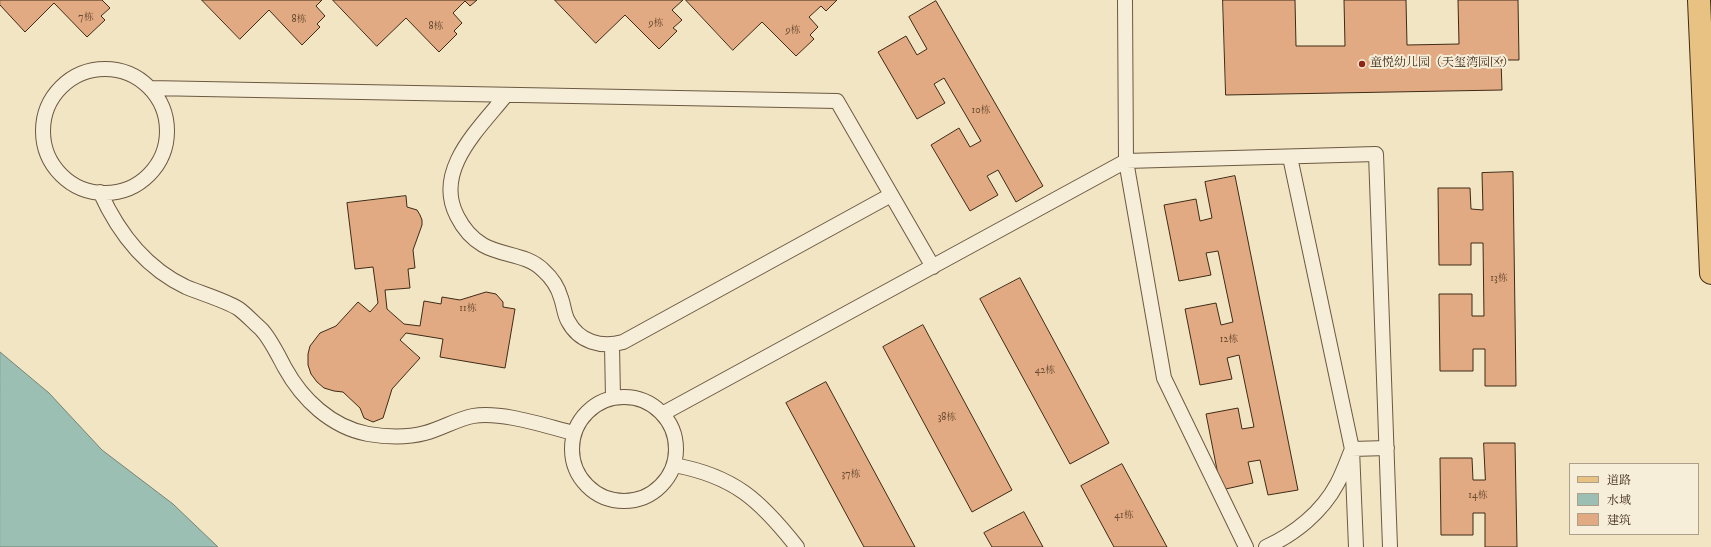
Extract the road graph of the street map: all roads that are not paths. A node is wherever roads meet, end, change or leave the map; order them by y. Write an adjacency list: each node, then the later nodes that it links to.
1 (1125, 0): 6 (lane)
2 (1699, 0): 10 (main road)
3 (150, 88): 4 (lane); 7 (lane); 7 (lane)
4 (506, 95): 8 (lane); 11 (lane)
5 (1290, 156): 6 (lane); 15 (lane); 16 (lane)
6 (1126, 162): 9 (lane); 19 (lane)
7 (100, 192): 14 (lane)
8 (891, 195): 9 (lane); 11 (lane)
9 (933, 266): 13 (lane)
10 (1711, 274)
11 (612, 345): 12 (lane)
12 (613, 398): 13 (lane); 14 (lane)
13 (662, 414): 17 (lane)
14 (574, 433): 17 (lane)
15 (1387, 448): 16 (lane); 22 (lane)
16 (1352, 449): 20 (lane); 21 (lane)
17 (674, 465): 18 (lane)
18 (797, 547)
19 (1246, 547)
20 (1266, 547)
21 (1356, 547)
22 (1390, 547)

